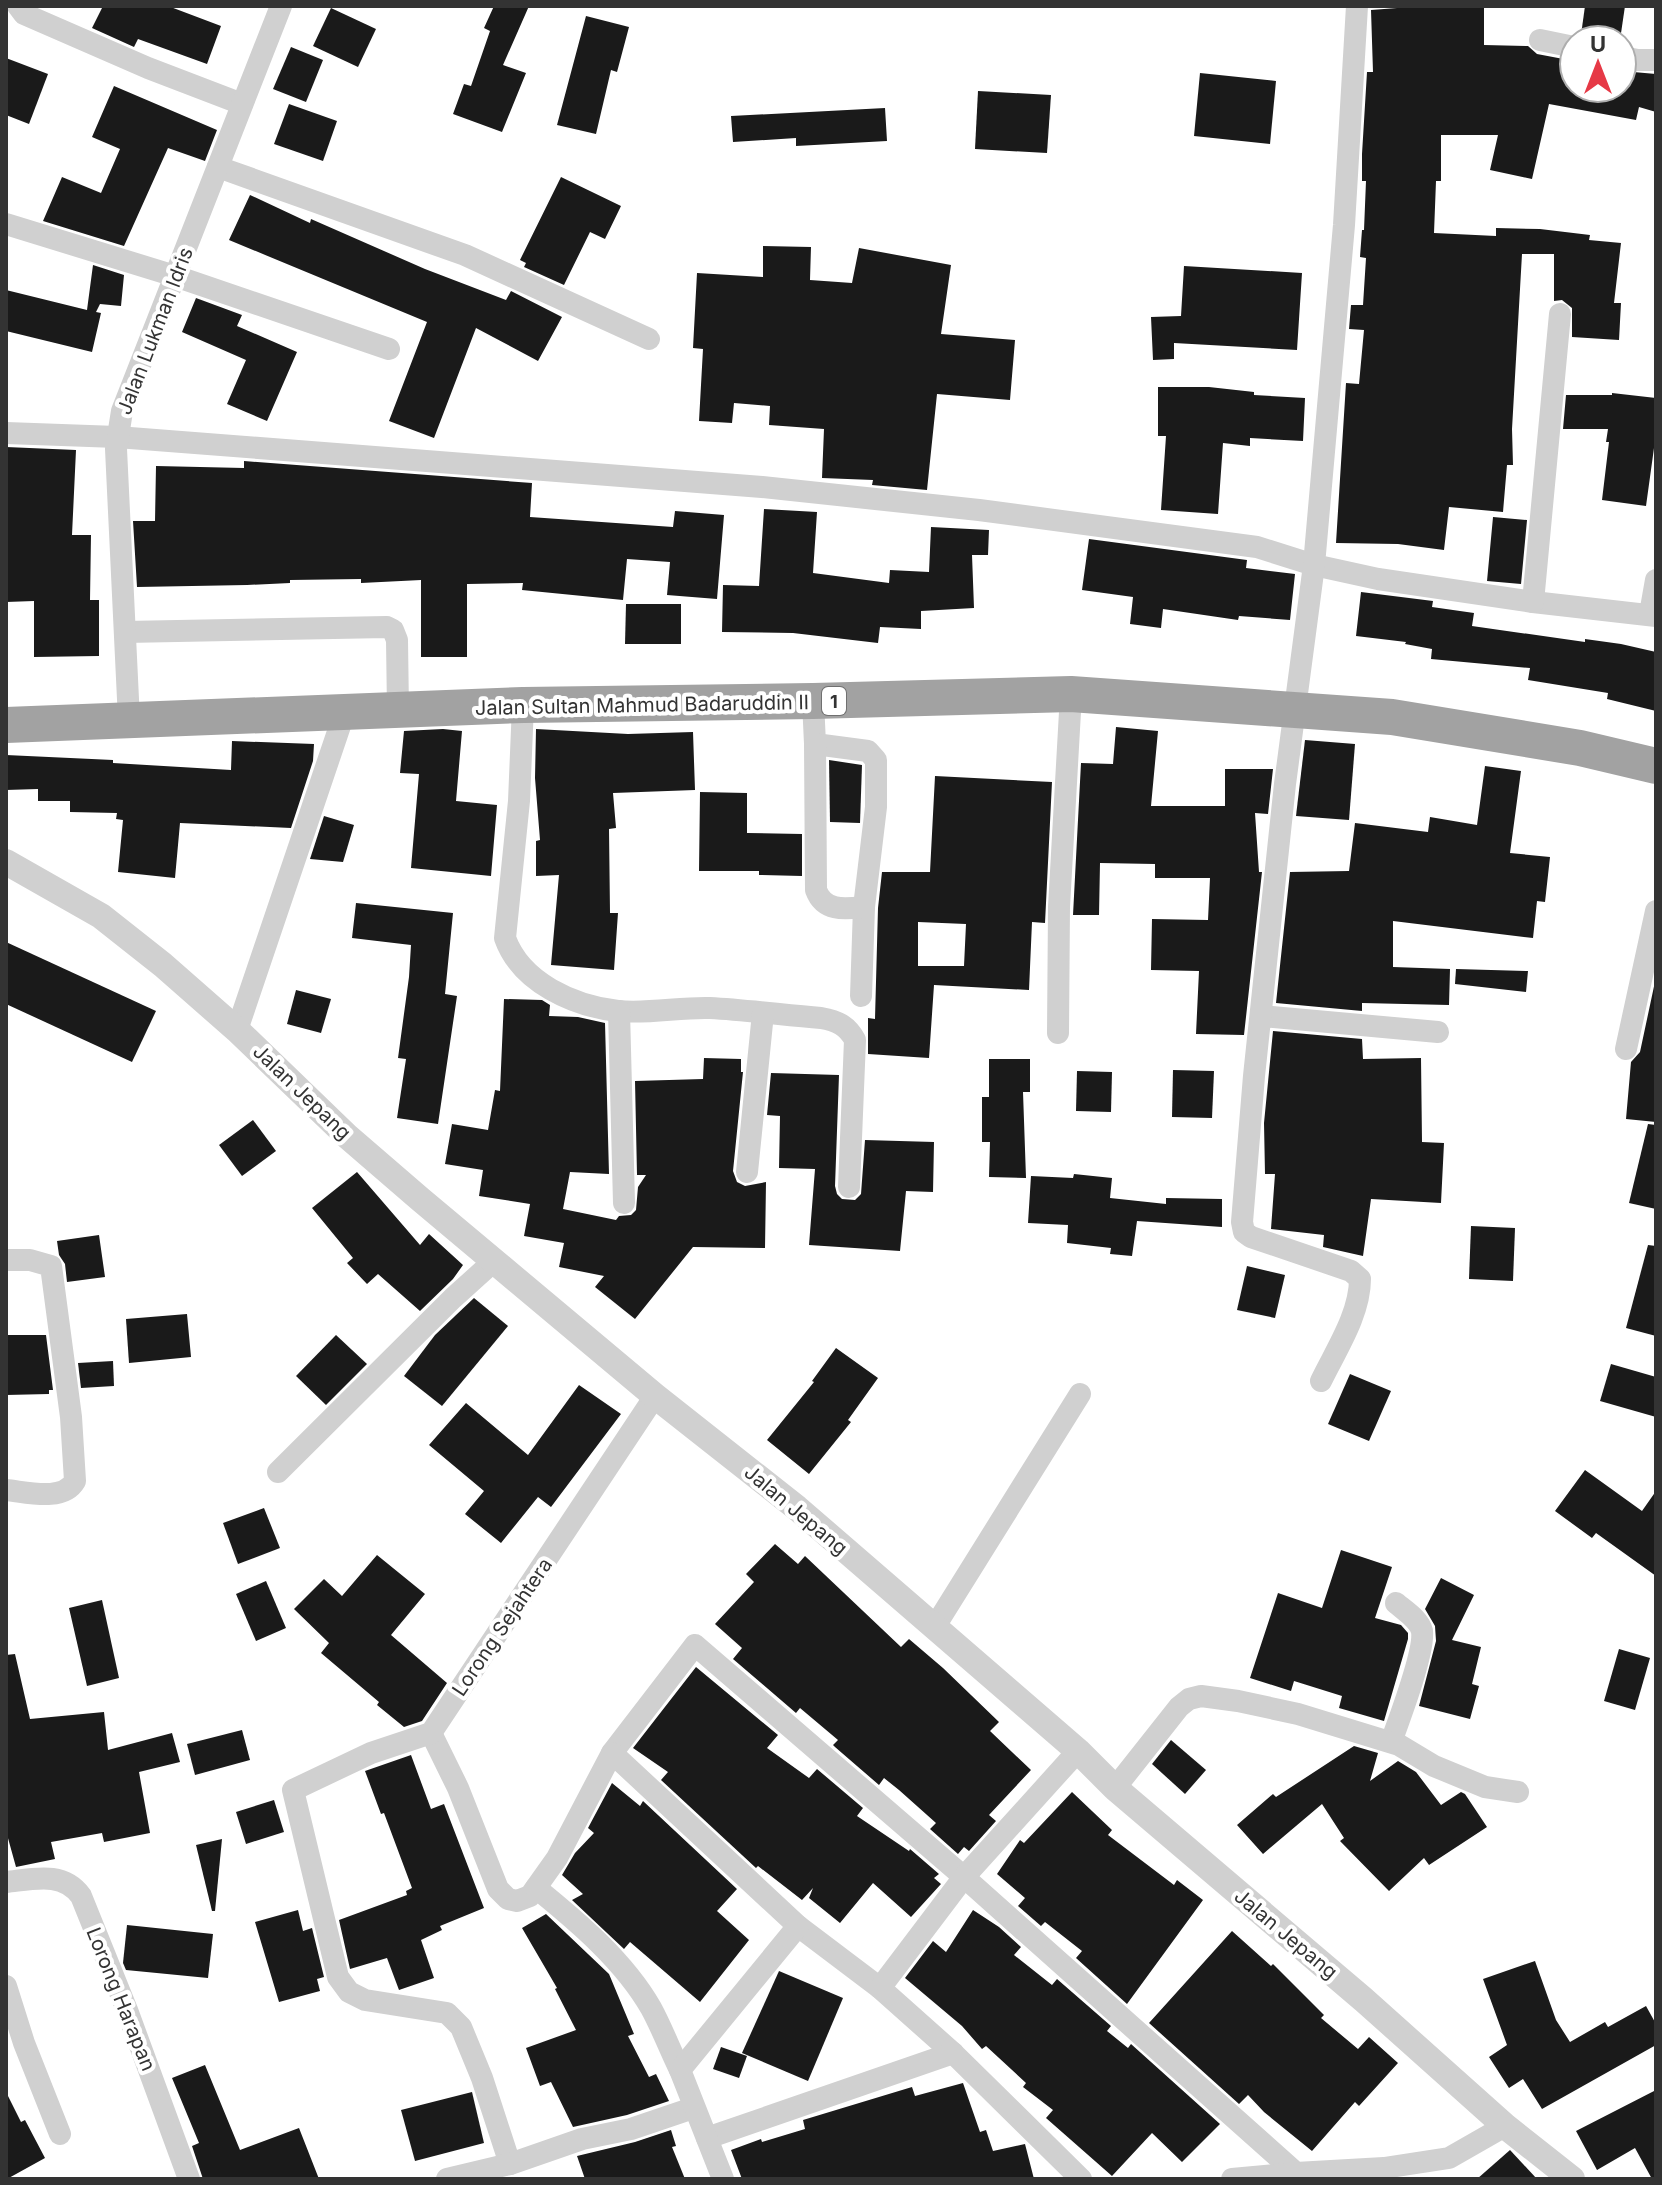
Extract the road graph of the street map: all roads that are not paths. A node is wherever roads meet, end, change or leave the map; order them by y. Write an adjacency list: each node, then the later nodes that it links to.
1 (281, 6): 6 (street, Jalan Lukman Idris)
2 (1357, 6): 15 (street)
3 (16, 12): 6 (street)
4 (1540, 40): 5 (street)
5 (1558, 44)
6 (242, 104): 7 (street, Jalan Lukman Idris)
7 (218, 167): 9 (street, Jalan Lukman Idris); 11 (street)
8 (6, 224): 9 (street)
9 (175, 276): 12 (street); 14 (street, Jalan Lukman Idris)
10 (1560, 314): 17 (street)
11 (649, 339)
12 (389, 349)
13 (6, 433): 14 (street)
14 (117, 437): 15 (street); 19 (street, Jalan Lukman Idris)
15 (1314, 565): 17 (street); 23 (street)
16 (1656, 580): 18 (street)
17 (1533, 602): 18 (street)
18 (1653, 615)
19 (125, 632): 24 (street); 26 (street, Jalan Lukman Idris)
20 (1071, 694): 21 (highway, Jalan Sultan Mahmud Badaruddin II / 1); 23 (highway, Jalan Sultan Mahmud Badaruddin II / 1); 39 (street)
21 (813, 701): 22 (highway, Jalan Sultan Mahmud Badaruddin II / 1); 28 (street)
22 (523, 705): 24 (highway, Jalan Sultan Mahmud Badaruddin II / 1); 34 (street)
23 (1295, 710): 29 (highway, Jalan Sultan Mahmud Badaruddin II / 1); 36 (street)
24 (398, 711): 25 (highway, Jalan Sultan Mahmud Badaruddin II / 1)
25 (344, 714): 26 (highway, Jalan Sultan Mahmud Badaruddin II / 1); 37 (street)
26 (129, 720): 27 (highway, Jalan Sultan Mahmud Badaruddin II / 1)
27 (6, 725)
28 (815, 744): 31 (street); 31 (street)
29 (1656, 766)
30 (6, 862): 37 (street, Jalan Jepang)
31 (864, 907): 33 (street)
32 (1656, 911): 40 (street)
33 (861, 996)
34 (619, 1011): 35 (street); 43 (street)
35 (763, 1013): 41 (street); 42 (street)
36 (1261, 1016): 38 (street); 46 (street)
37 (237, 1030): 45 (street, Jalan Jepang)
38 (1438, 1032)
39 (1058, 1033)
40 (1626, 1049)
41 (747, 1172)
42 (849, 1187)
43 (624, 1203)
44 (6, 1260): 50 (street)
45 (494, 1261): 48 (street, Jalan Jepang); 49 (street)
46 (1321, 1381)
47 (1080, 1394): 52 (street)
48 (655, 1396): 52 (street, Jalan Jepang); 53 (street, Lorong Sejahtera)
49 (278, 1472)
50 (6, 1490)
51 (1396, 1603): 54 (street)
52 (934, 1628): 55 (street, Jalan Jepang)
53 (431, 1733): 61 (street); 71 (street)
54 (1391, 1742): 57 (street); 58 (street)
55 (1078, 1751): 57 (street, Jalan Jepang); 59 (street)
56 (612, 1753): 59 (street); 61 (street); 62 (street)
57 (1115, 1788): 68 (street, Jalan Jepang)
58 (1518, 1792)
59 (964, 1877): 64 (street); 72 (street)
60 (6, 1882): 73 (street, Lorong Harapan)
61 (536, 1888): 66 (street)
62 (798, 1926): 64 (street); 66 (street)
63 (6, 1986): 69 (street)
64 (880, 1988): 65 (street)
65 (953, 2053): 70 (street); 76 (street)
66 (680, 2070): 67 (street)
67 (693, 2108): 70 (street); 71 (street)
68 (1505, 2126): 72 (street); 78 (street, Jalan Jepang)
69 (60, 2134)
70 (707, 2138): 75 (street)
71 (510, 2164): 74 (street)
72 (1296, 2173): 77 (street)
73 (189, 2179)
74 (447, 2179)
75 (723, 2179)
76 (1081, 2179)
77 (1232, 2179)
78 (1572, 2179)

